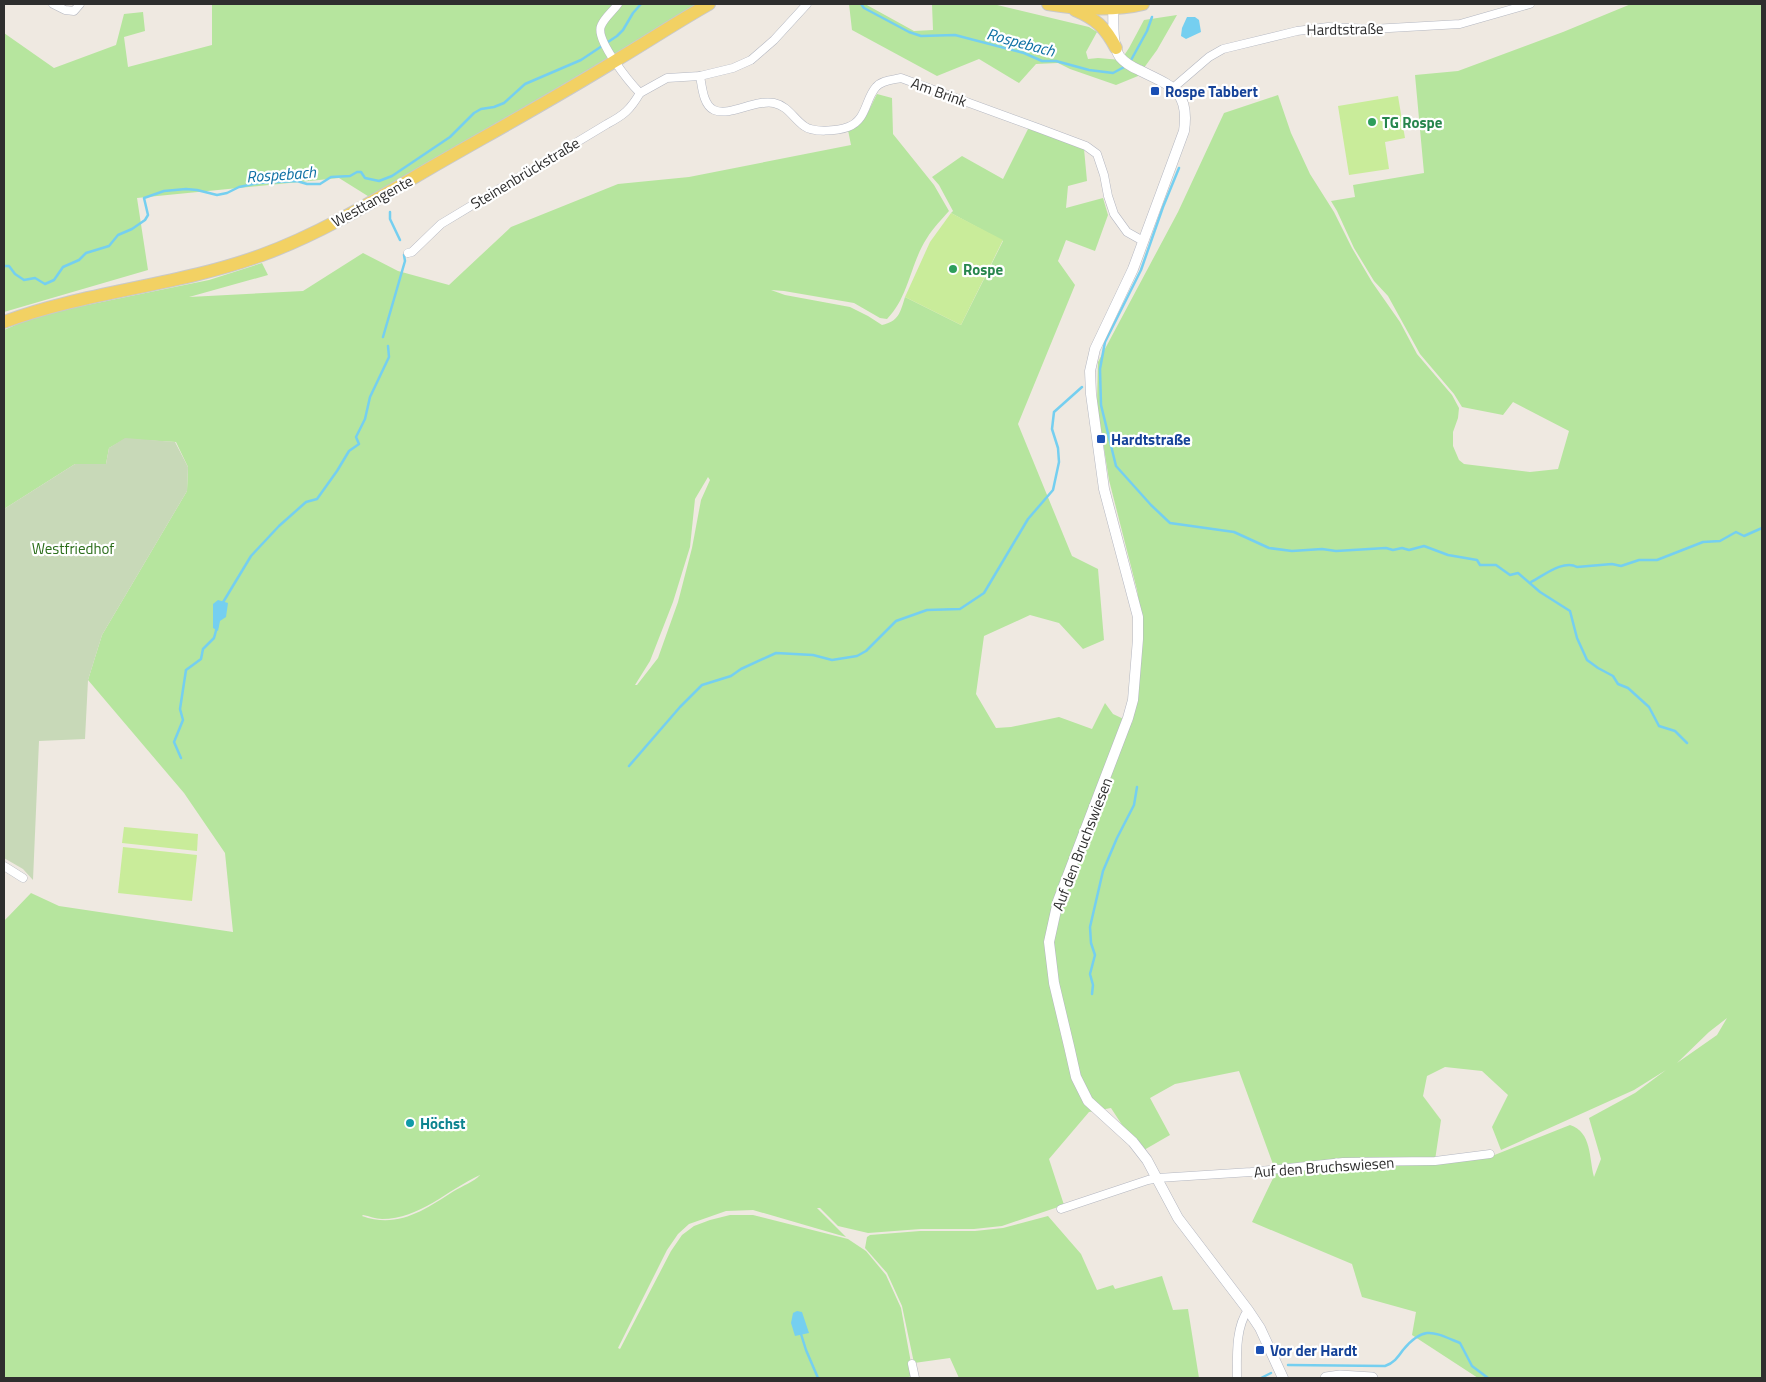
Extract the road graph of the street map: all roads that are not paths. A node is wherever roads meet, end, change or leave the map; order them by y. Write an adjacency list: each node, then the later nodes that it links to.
1 (54, 4): 9 (street)
2 (618, 4): 12 (street)
3 (709, 4): 12 (main road, Westtangente)
4 (807, 4): 13 (street, Steinenbrückstraße)
5 (1048, 4): 10 (main road)
6 (1143, 4): 8 (main road)
7 (1530, 4): 14 (street, Hardtstraße)
8 (1113, 6): 10 (main road); 11 (street)
9 (77, 7)
10 (1068, 7): 11 (main road)
11 (1116, 48): 14 (street)
12 (612, 56): 15 (street); 18 (main road, Westtangente)
13 (700, 76): 15 (street, Steinenbrückstraße); 16 (street, Am Brink)
14 (1173, 88): 16 (street)
15 (640, 93): 17 (street, Steinenbrückstraße)
16 (1143, 241): 22 (street, Auf den Bruchswiesen)
17 (408, 253)
18 (4, 322)
19 (4, 866): 20 (street)
20 (23, 878)
21 (1490, 1154): 22 (street, Auf den Bruchswiesen)
22 (1158, 1178): 23 (street, Auf den Bruchswiesen); 24 (street, Auf den Bruchswiesen)
23 (1062, 1208)
24 (1248, 1310): 27 (street); 28 (street, Auf den Bruchswiesen)
25 (912, 1364): 26 (street)
26 (915, 1378)
27 (1237, 1378)
28 (1282, 1378)
29 (1326, 1378): 30 (main road)
30 (1372, 1378)

